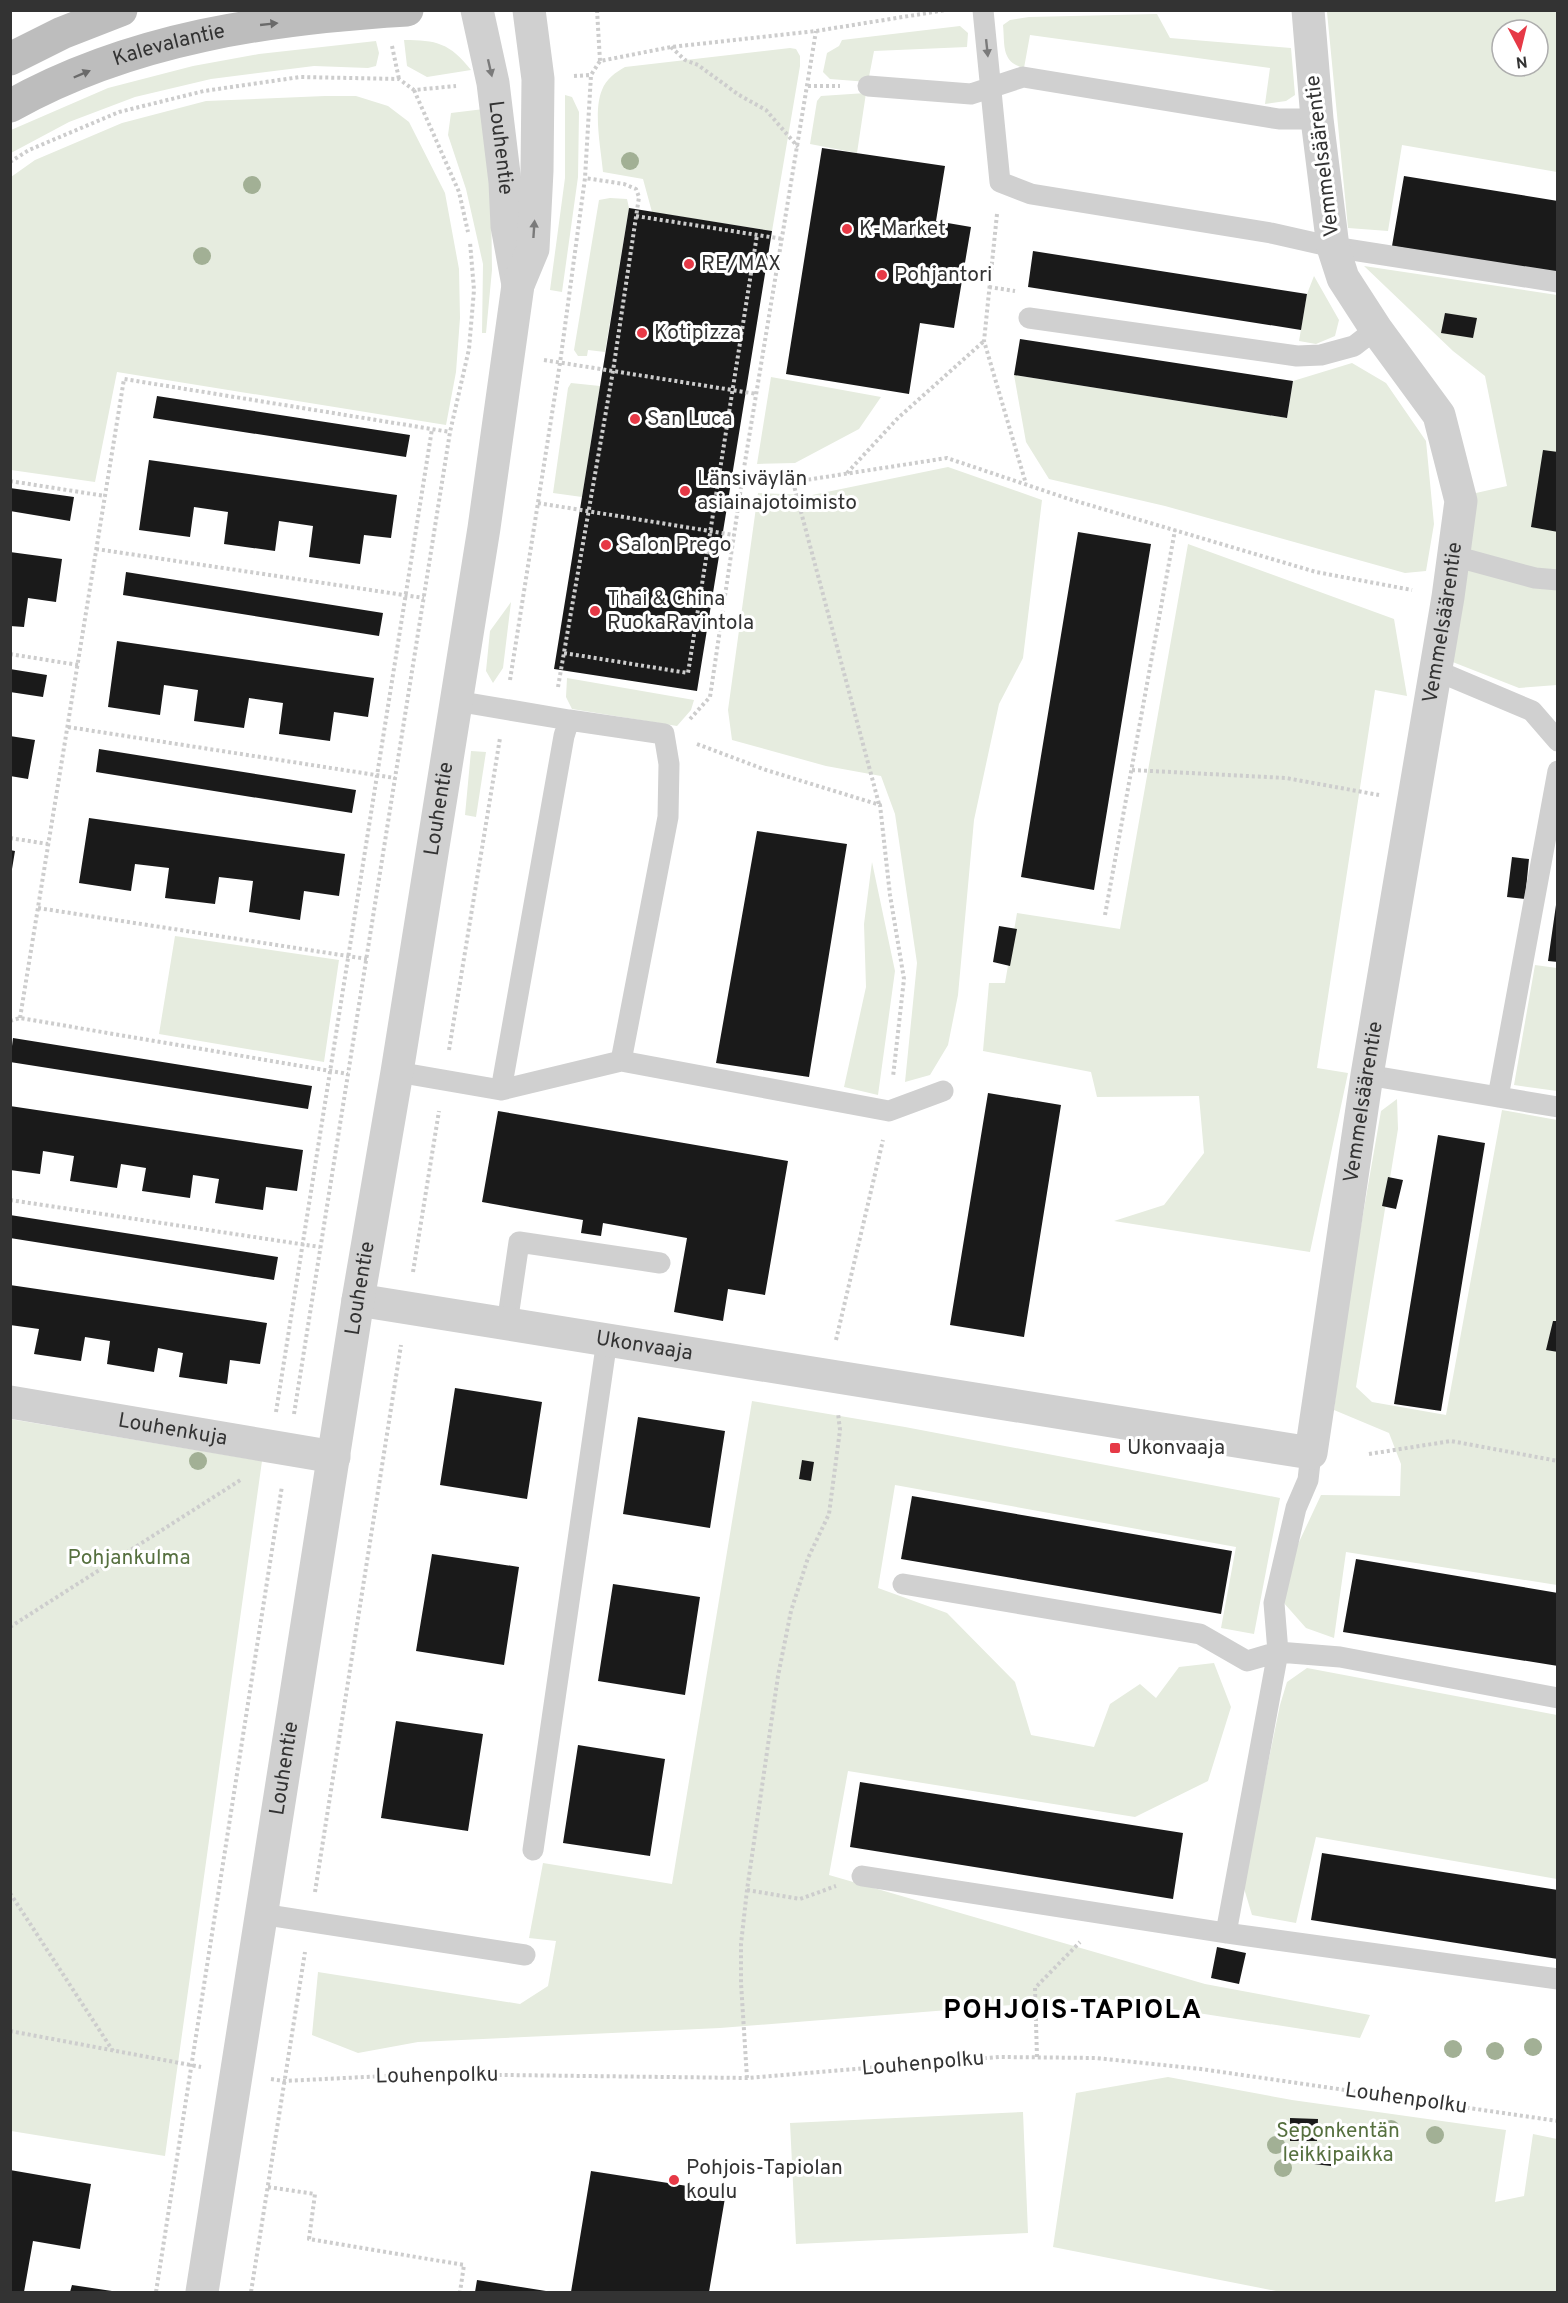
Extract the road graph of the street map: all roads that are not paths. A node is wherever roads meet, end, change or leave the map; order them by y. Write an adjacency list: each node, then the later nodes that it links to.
1 (121, 10): 7 (main road)
2 (407, 10): 10 (main road, Kalevalantie, one-way to 2)
3 (477, 10): 14 (street, Louhentie, one-way to 14)
4 (530, 10): 14 (street, Louhentie, one-way to 4)
5 (983, 10): 9 (lane, one-way to 9)
6 (1308, 10): 11 (street, Vemmelsäärentie)
7 (10, 59)
8 (868, 86): 9 (lane)
9 (991, 86): 11 (lane); 12 (lane)
10 (10, 106)
11 (1317, 119): 12 (street, Vemmelsäärentie)
12 (1333, 247): 13 (lane); 16 (street, Vemmelsäärentie)
13 (1557, 282)
14 (518, 285): 20 (street, Louhentie)
15 (1029, 318): 16 (lane)
16 (1376, 328): 17 (street, Vemmelsäärentie)
17 (1454, 556): 18 (lane); 19 (street, Vemmelsäärentie)
18 (1557, 580)
19 (1435, 670): 22 (lane); 26 (street, Vemmelsäärentie)
20 (456, 701): 21 (lane); 25 (street, Louhentie)
21 (569, 720): 24 (lane); 27 (lane)
22 (1557, 741)
23 (1557, 771): 29 (lane)
24 (621, 1061): 27 (lane); 28 (lane)
25 (398, 1072): 27 (lane); 32 (street, Louhentie)
26 (1367, 1075): 29 (lane); 36 (street, Vemmelsäärentie)
27 (501, 1090)
28 (943, 1091)
29 (1498, 1097): 30 (lane)
30 (1557, 1107)
31 (660, 1263): 33 (lane)
32 (358, 1300): 33 (street, Ukonvaaja); 37 (street, Louhentie)
33 (507, 1324): 34 (street, Ukonvaaja)
34 (607, 1340): 36 (street, Ukonvaaja); 41 (lane)
35 (10, 1402): 37 (street, Louhenkuja)
36 (1311, 1453): 39 (lane)
37 (334, 1457): 43 (street, Louhentie)
38 (903, 1584): 39 (lane)
39 (1278, 1652): 40 (lane); 44 (lane)
40 (1557, 1698)
41 (533, 1850)
42 (862, 1876): 44 (lane)
43 (261, 1914): 45 (lane); 47 (street, Louhentie)
44 (1226, 1933): 46 (lane)
45 (525, 1955)
46 (1557, 1979)
47 (202, 2292)

